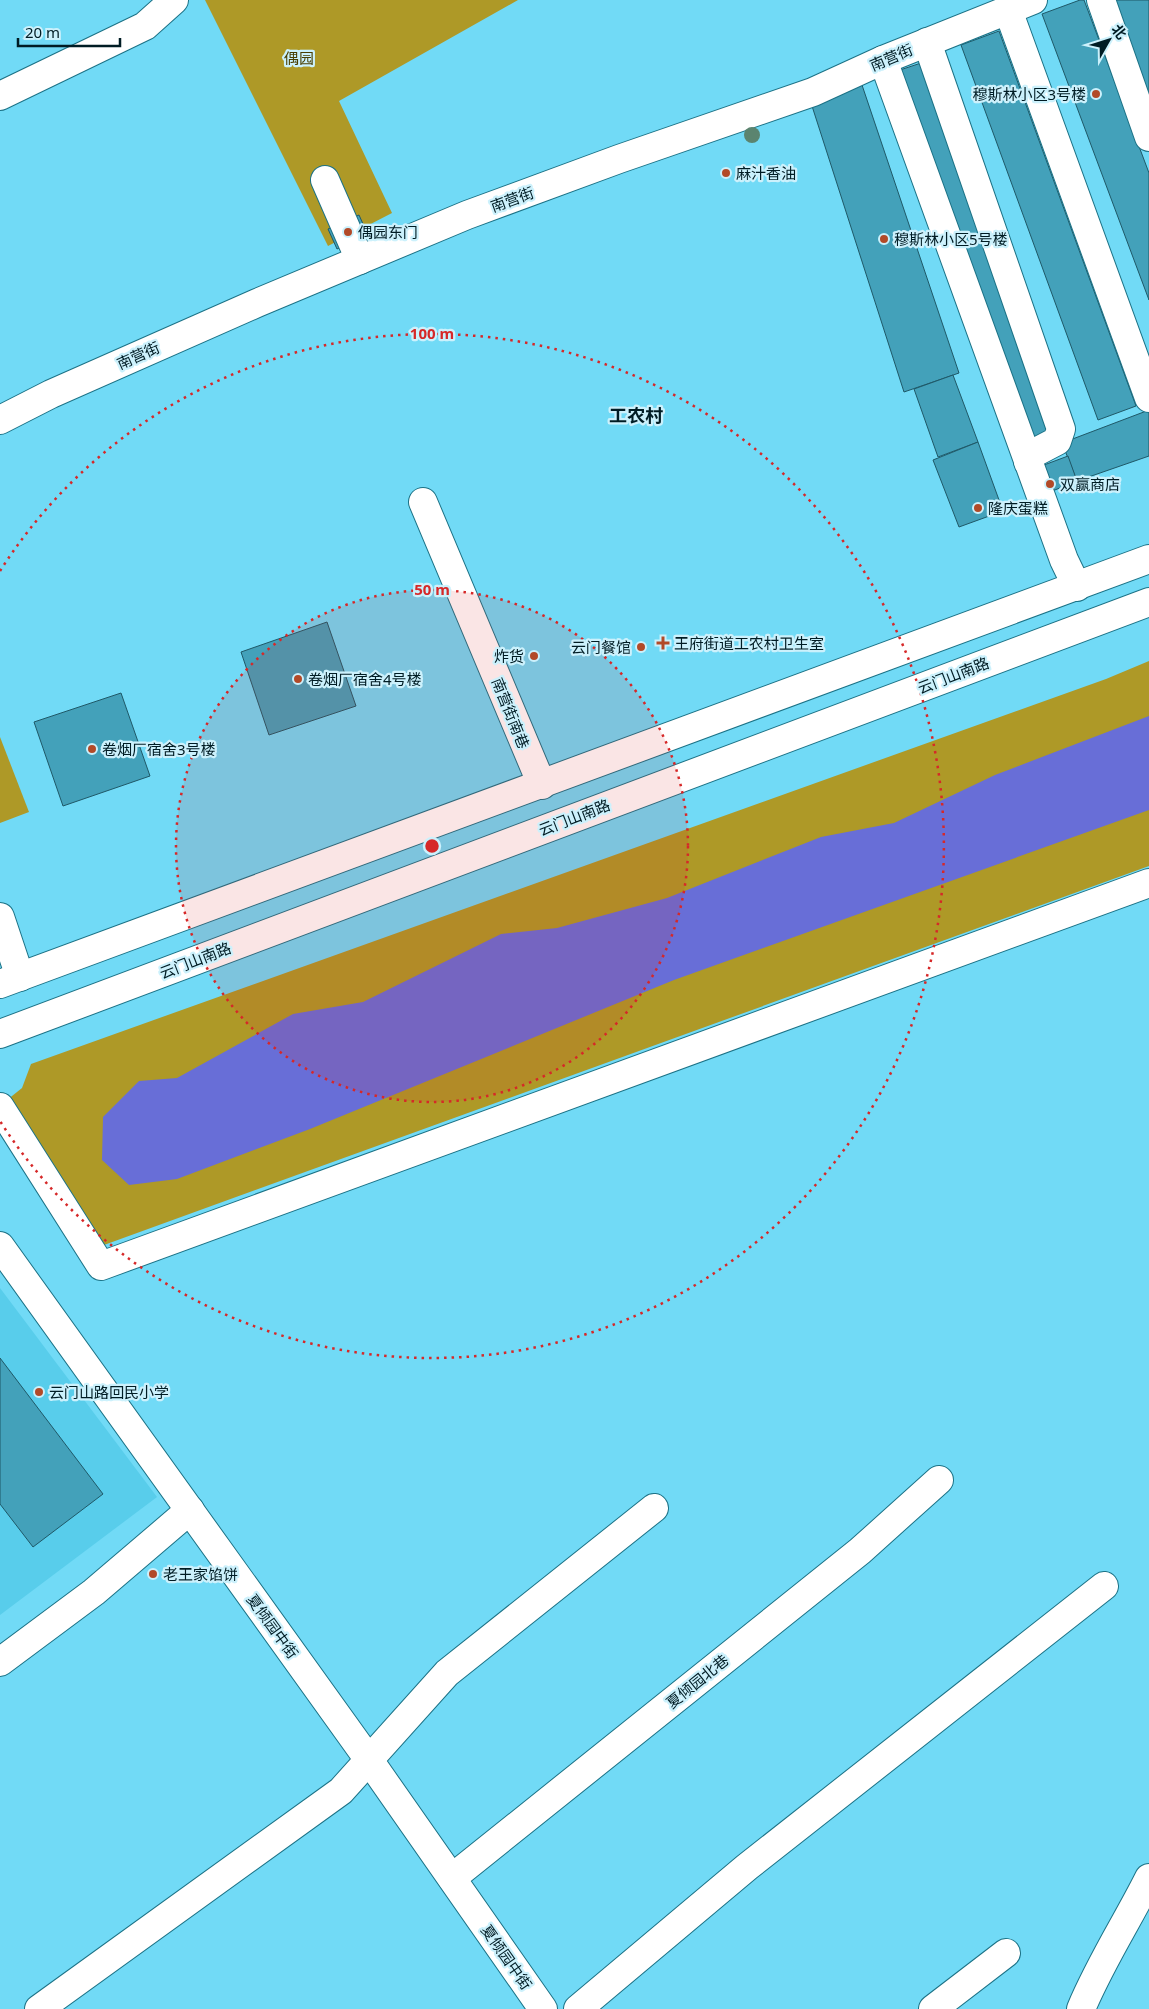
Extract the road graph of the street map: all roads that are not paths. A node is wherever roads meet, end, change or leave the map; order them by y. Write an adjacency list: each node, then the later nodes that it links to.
1 (174, 0): 7 (street)
2 (1033, 0): 4 (street, 南营街)
3 (1100, 0): 8 (street)
4 (1008, 10): 5 (street, 南营街); 11 (street)
5 (928, 42): 6 (street, 南营街); 13 (street)
6 (883, 60): 10 (street, 南营街); 13 (street)
7 (0, 96)
8 (1149, 137)
9 (325, 180): 10 (street)
10 (360, 260): 12 (street, 南营街)
11 (1149, 398)
12 (0, 420)
13 (1028, 462): 16 (street)
14 (423, 502): 18 (street, 南营街南巷)
15 (1149, 559): 16 (street)
16 (1077, 587): 18 (street)
17 (1149, 602): 22 (street, 云门山南路)
18 (542, 785): 21 (street)
19 (1149, 883): 23 (street)
20 (0, 917): 21 (street)
21 (10, 980)
22 (0, 1034)
23 (0, 1107)
24 (0, 1246): 27 (street, 夏倾园中街)
25 (939, 1480): 31 (street, 夏倾园北巷)
26 (654, 1508): 30 (street)
27 (190, 1510): 29 (street); 30 (street, 夏倾园中街)
28 (1104, 1586): 36 (street)
29 (0, 1662)
30 (368, 1760): 31 (street, 夏倾园中街); 34 (street)
31 (452, 1878): 35 (street, 夏倾园中街)
32 (1149, 1878): 38 (street)
33 (1006, 1952): 37 (street)
34 (39, 2009)
35 (542, 2009)
36 (578, 2009)
37 (933, 2009)
38 (1081, 2009)

